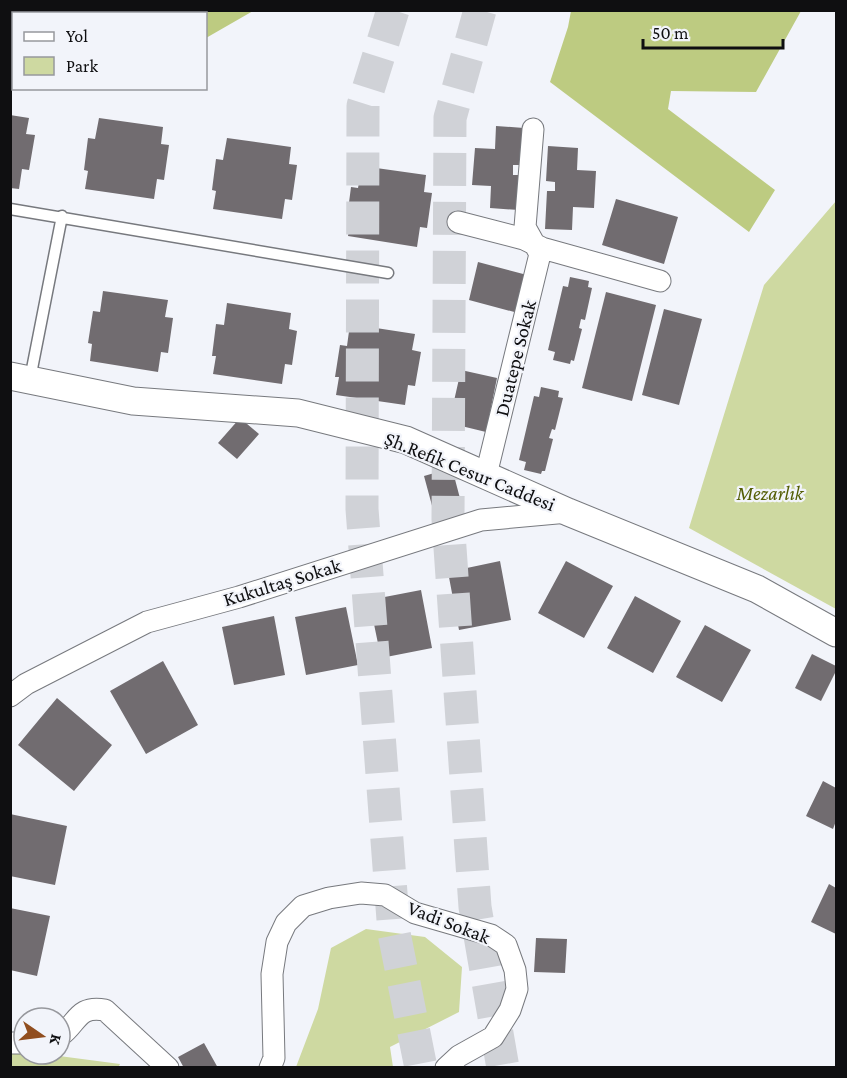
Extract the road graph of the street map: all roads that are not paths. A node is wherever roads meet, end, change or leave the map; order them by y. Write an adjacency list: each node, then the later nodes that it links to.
1 (533, 129): 5 (street, Duatepe Sokak)
2 (10, 209): 3 (lane)
3 (62, 216): 6 (lane); 8 (lane)
4 (458, 222): 5 (street)
5 (533, 243): 7 (street); 9 (street, Duatepe Sokak)
6 (388, 273)
7 (660, 281)
8 (20, 378): 9 (street, Şh.Refik Cesur Caddesi)
9 (486, 475): 10 (street, Şh.Refik Cesur Caddesi)
10 (568, 512): 11 (street, Şh.Refik Cesur Caddesi); 12 (street, Kukultaş Sokak)
11 (837, 633)
12 (10, 696)
13 (72, 1023): 14 (street)
14 (168, 1068)
15 (270, 1068): 16 (street, Vadi Sokak)
16 (446, 1068)

